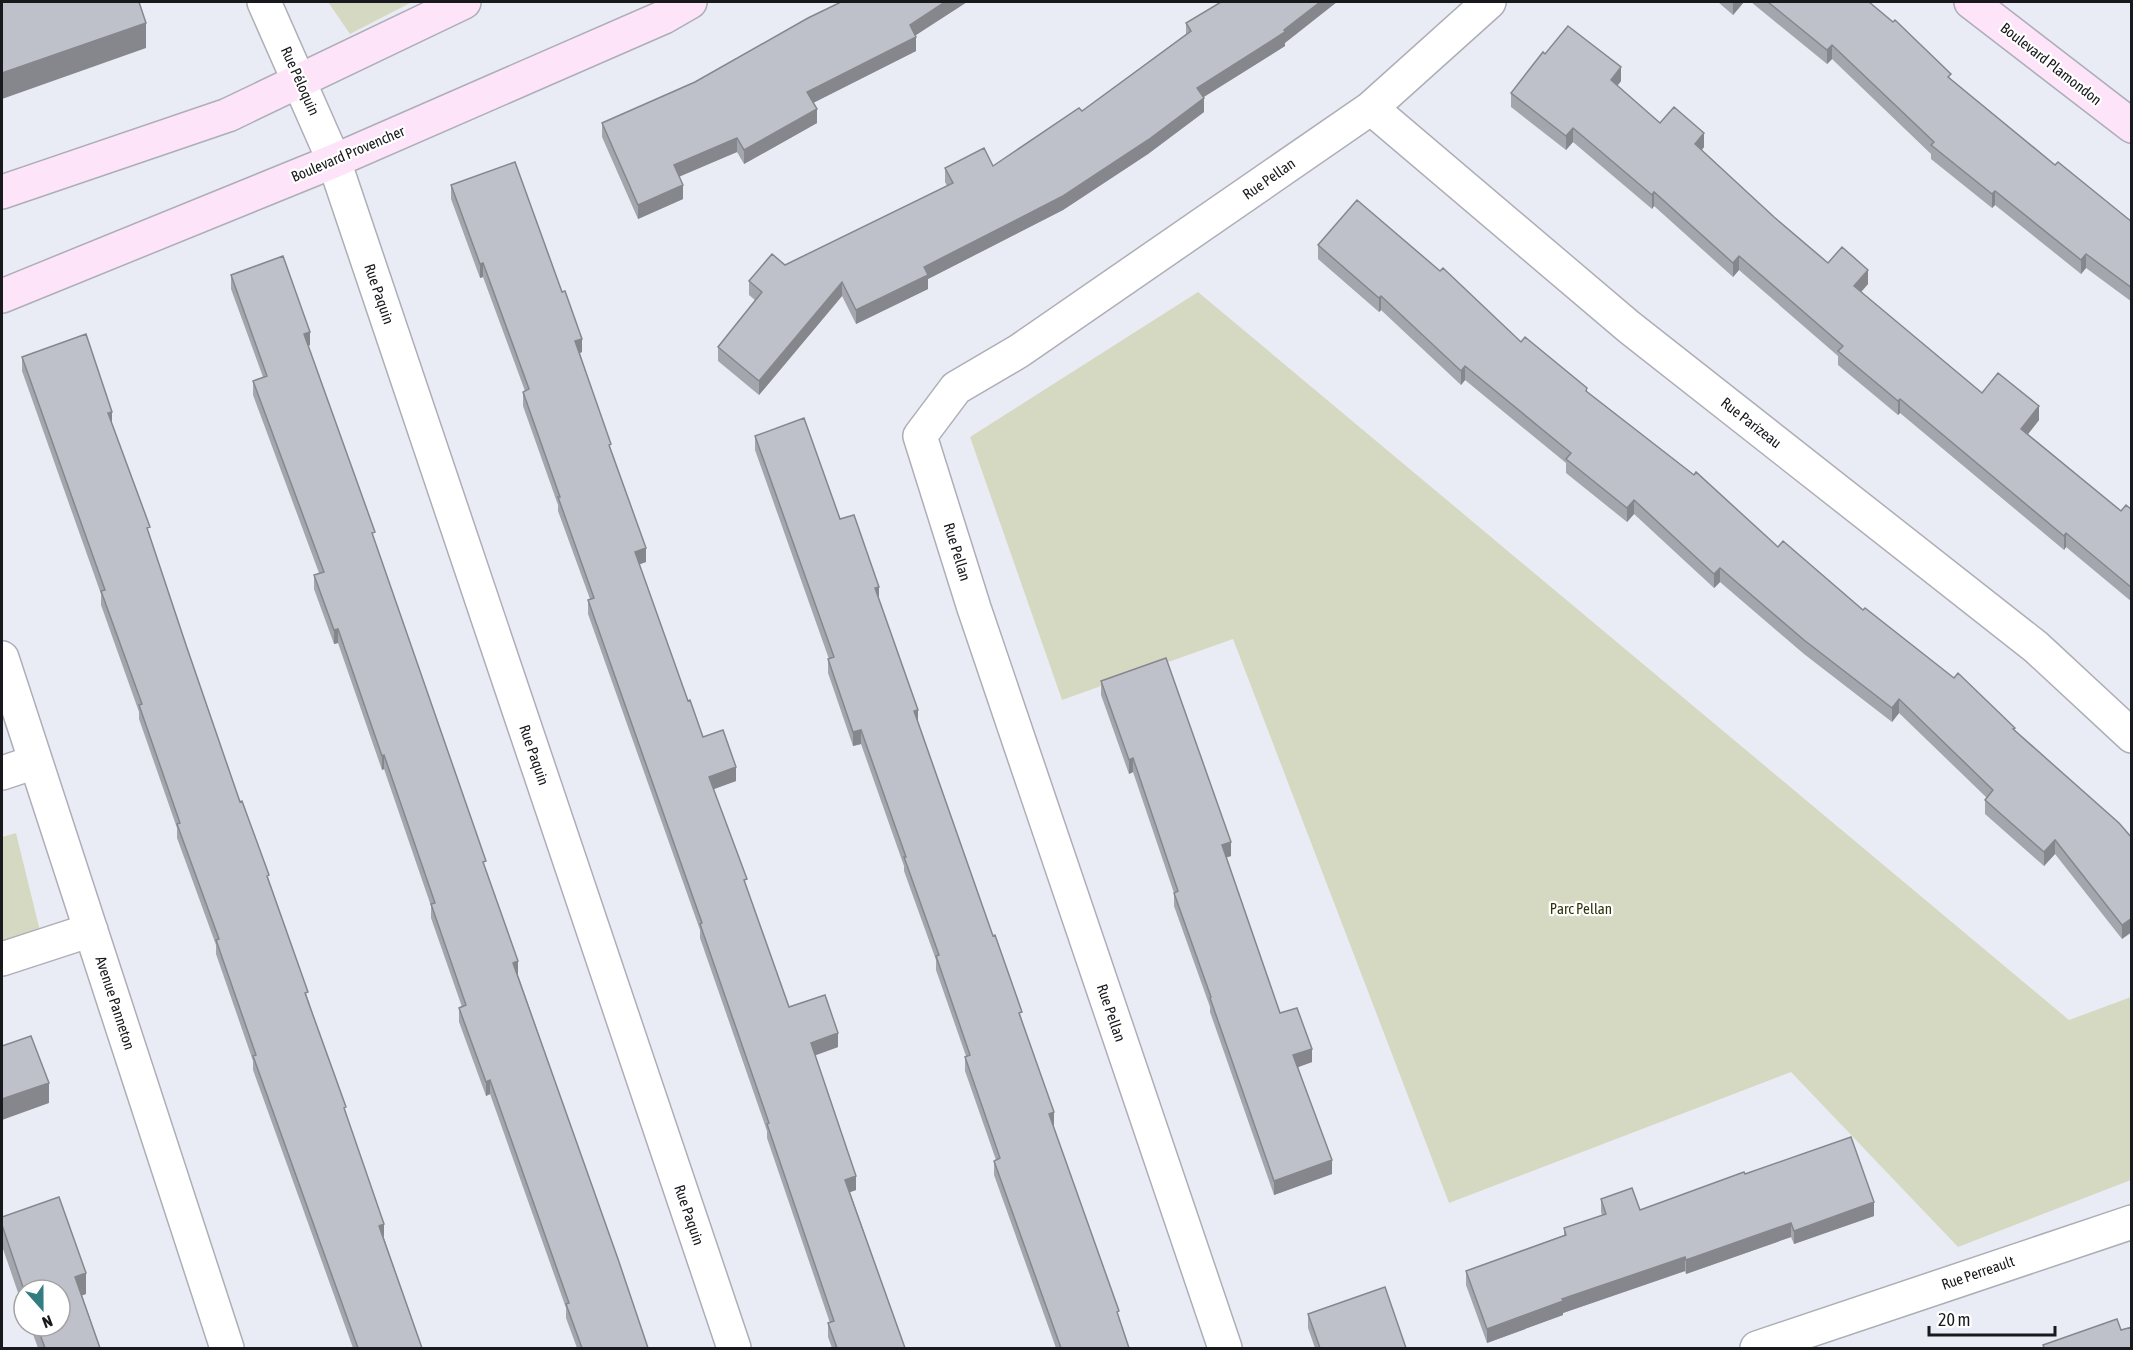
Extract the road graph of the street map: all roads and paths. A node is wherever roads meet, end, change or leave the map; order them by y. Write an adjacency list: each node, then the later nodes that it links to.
1 (264, 2): 6 (street, Rue Péloquin)
2 (464, 2): 6 (street)
3 (690, 2): 9 (street, Boulevard Provencher)
4 (1489, 2): 7 (street, Rue Pellan)
5 (1971, 2): 8 (street, Boulevard Plamondon)
6 (300, 81): 9 (street, Rue Péloquin); 10 (street)
7 (1371, 108): 13 (street, Rue Parizeau); 21 (street, Rue Pellan)
8 (2132, 126)
9 (334, 161): 11 (street, Boulevard Provencher); 20 (street, Rue Paquin)
10 (2, 192)
11 (2, 296)
12 (2, 658): 14 (street, Avenue Panneton)
13 (2132, 736)
14 (35, 762): 15 (street); 16 (street, Avenue Panneton)
15 (2, 773)
16 (91, 930): 17 (street); 19 (street, Avenue Panneton)
17 (2, 959)
18 (2132, 1222): 22 (street, Rue Perreault)
19 (227, 1348)
20 (734, 1348)
21 (1225, 1348)
22 (1756, 1348)

